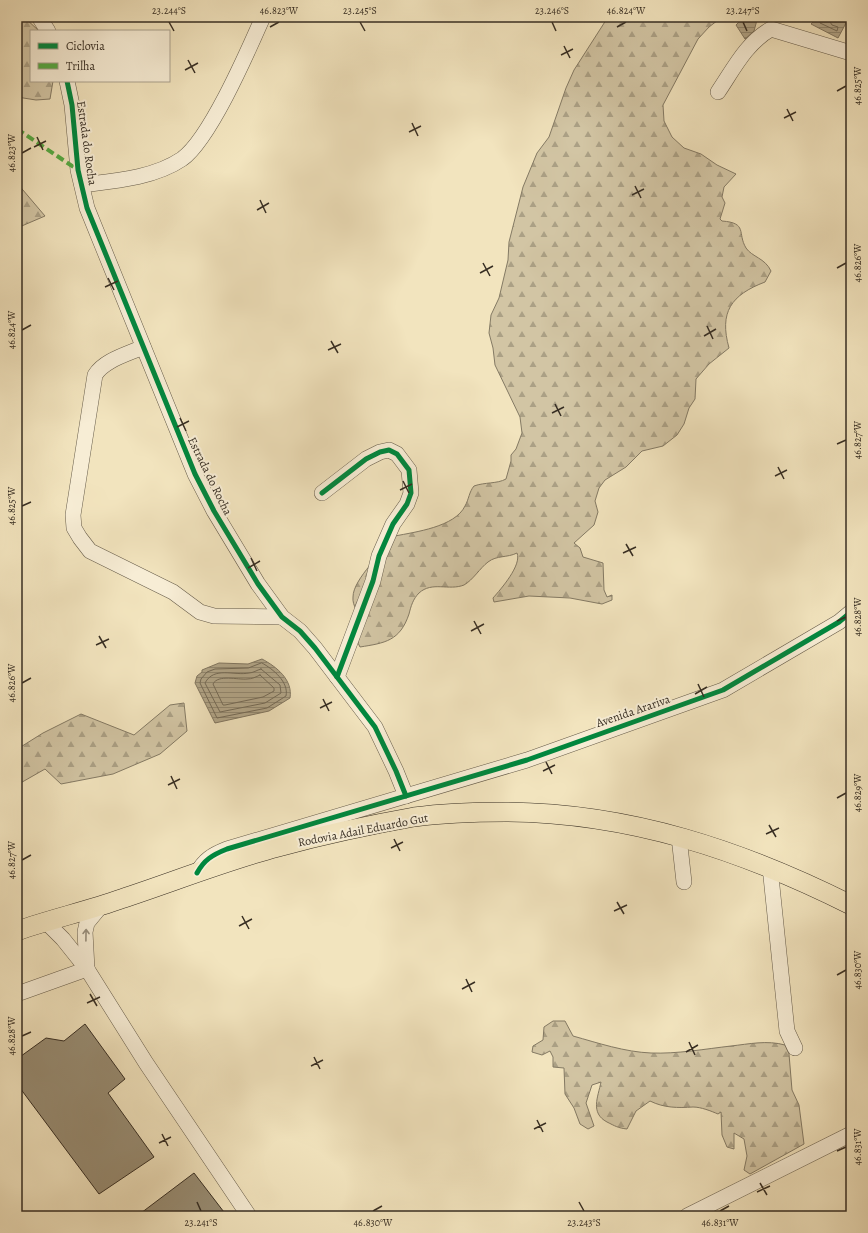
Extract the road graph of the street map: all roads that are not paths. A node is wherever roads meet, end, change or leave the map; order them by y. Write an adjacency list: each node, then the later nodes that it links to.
1 (39, 17): 3 (street)
2 (263, 17): 7 (street)
3 (47, 30)
4 (851, 53): 6 (street)
5 (67, 82): 7 (street, Estrada do Rocha)
6 (718, 92)
7 (82, 185): 8 (street, Estrada do Rocha)
8 (143, 347): 11 (street, Estrada do Rocha); 11 (street)
9 (322, 493): 12 (street)
10 (851, 612): 13 (street, Avenida Arariva)
11 (282, 617): 12 (street, Estrada do Rocha)
12 (337, 677): 13 (street, Estrada do Rocha)
13 (406, 796): 16 (street, Avenida Arariva)
14 (679, 837): 15 (main road, Rodovia Adail Eduardo Gut); 16 (main road, Rodovia Adail Eduardo Gut); 17 (street)
15 (770, 867): 18 (main road, Rodovia Adail Eduardo Gut); 24 (street)
16 (197, 874): 19 (main road, Rodovia Adail Eduardo Gut)
17 (684, 882)
18 (851, 905)
19 (101, 906): 20 (main road, Rodovia Adail Eduardo Gut); 22 (street, one-way to 19)
20 (45, 921): 21 (main road, Rodovia Adail Eduardo Gut); 22 (street)
21 (17, 931)
22 (86, 969): 23 (street); 26 (street)
23 (17, 994)
24 (795, 1048)
25 (851, 1134): 27 (street)
26 (249, 1216)
27 (687, 1216)

